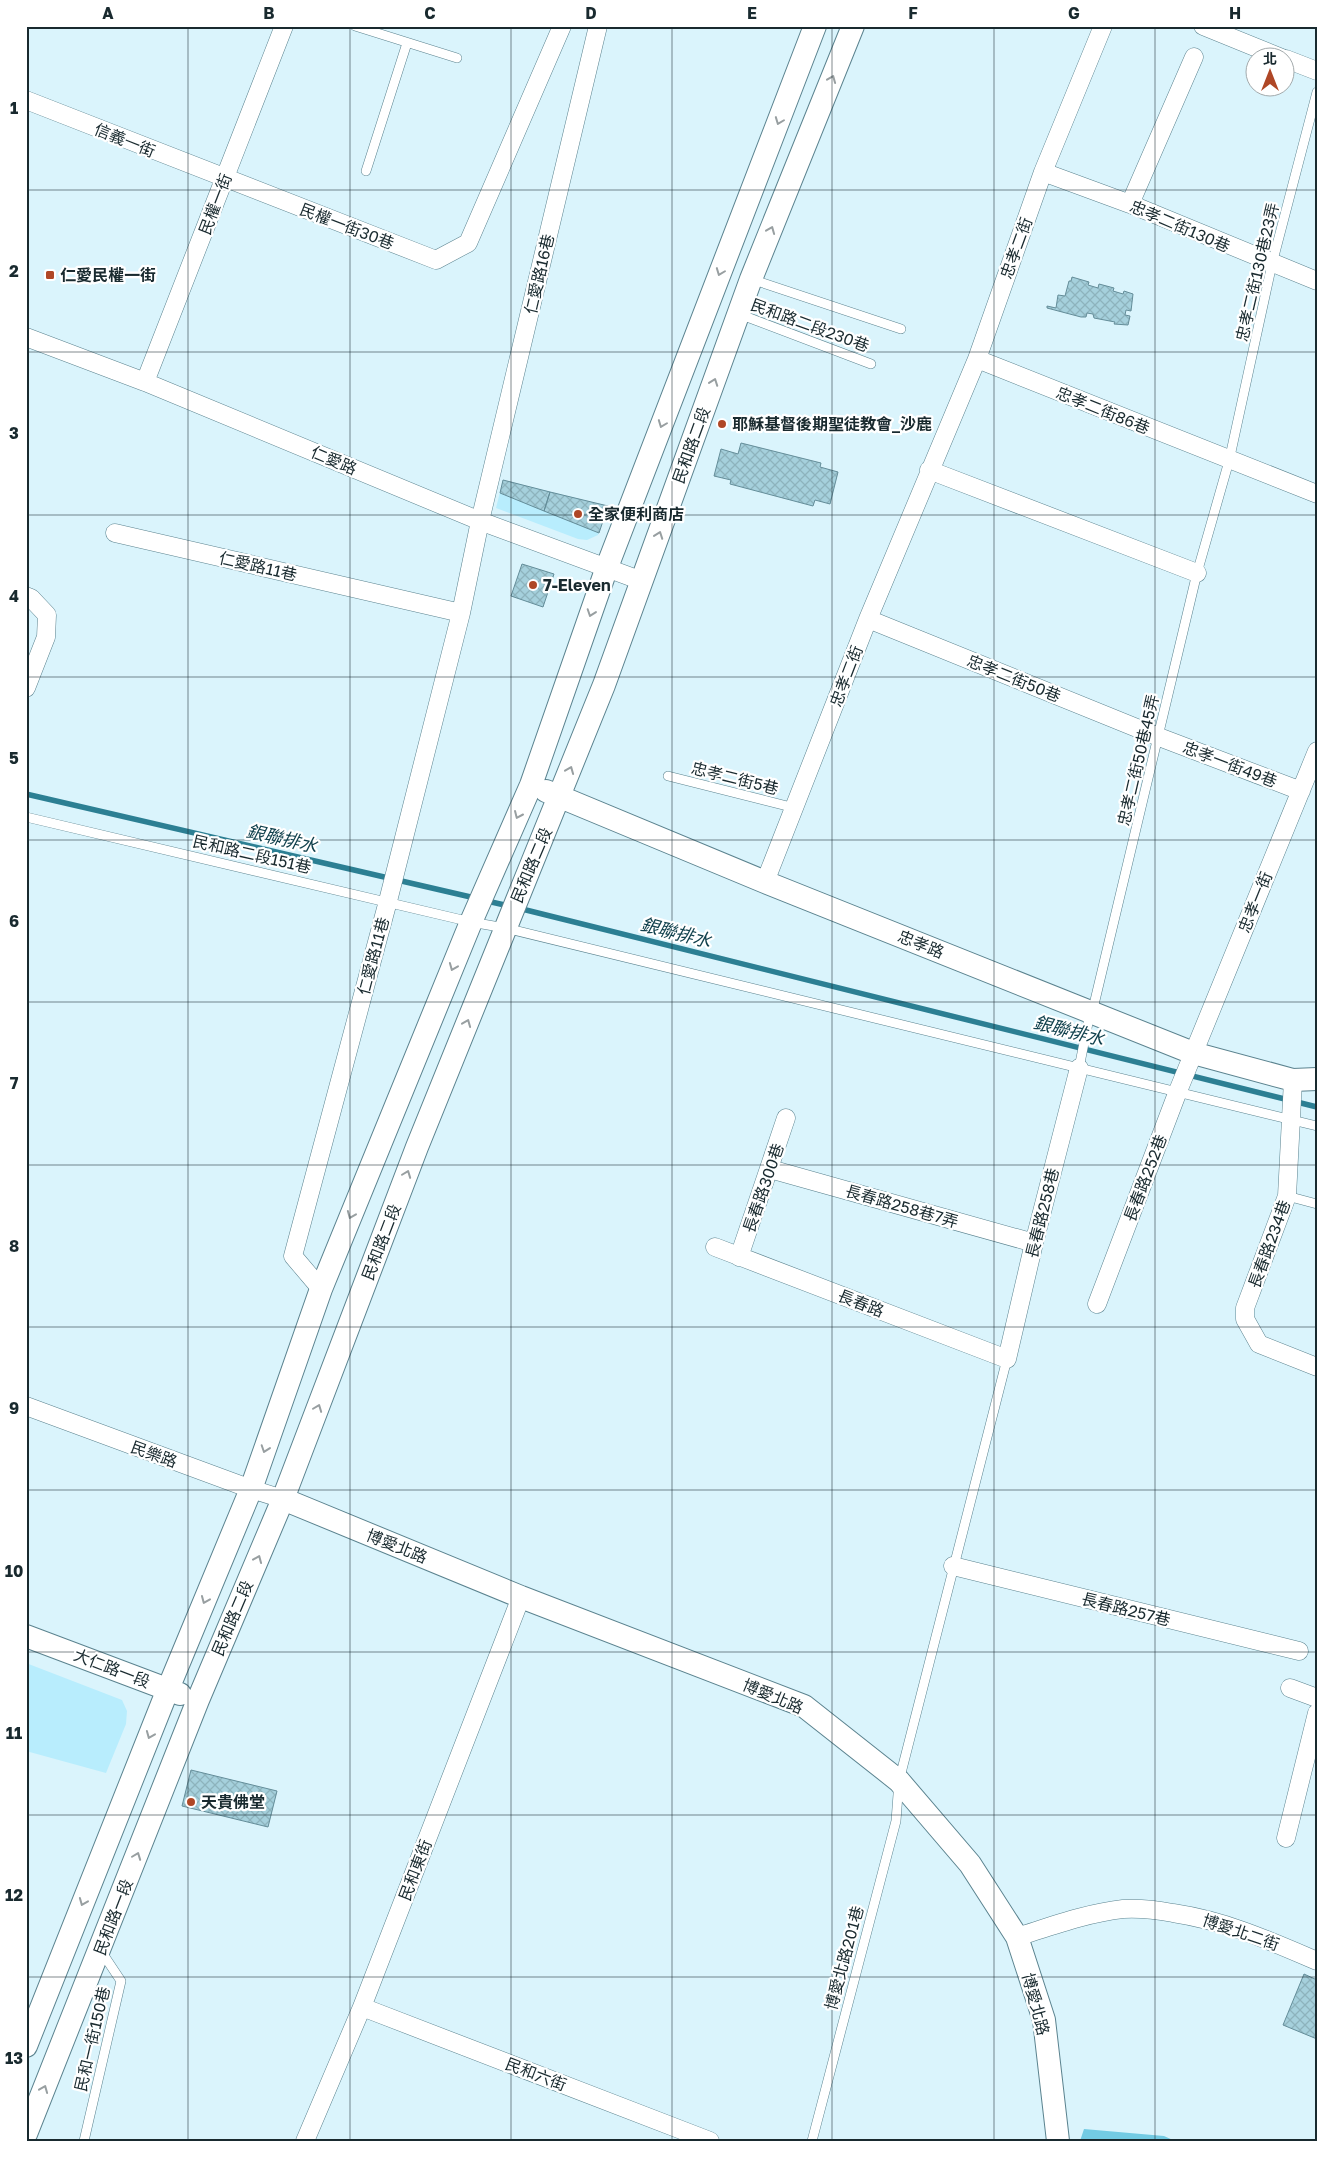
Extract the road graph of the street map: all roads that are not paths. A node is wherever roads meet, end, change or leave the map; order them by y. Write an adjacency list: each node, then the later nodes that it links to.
1 (284, 26): 19 (street, 民權一街)
2 (355, 26): 9 (lane)
3 (562, 26): 19 (street, 民權一街30巷)
4 (598, 26): 33 (street, 仁愛路16巷)
5 (815, 26): 35 (street, 民和路二段, one-way to 35)
6 (853, 26): 22 (street, 民和路二段, one-way to 6)
7 (1103, 26): 18 (street, 忠孝二街)
8 (1203, 26): 10 (street)
9 (407, 43): 12 (lane); 17 (lane)
10 (1259, 48)
11 (1194, 57): 20 (street)
12 (457, 58)
13 (1296, 63): 14 (street)
14 (1317, 71)
15 (1317, 92): 21 (lane, 忠孝二街130巷23弄)
16 (26, 100): 19 (street, 信義一街)
17 (366, 171)
18 (1043, 172): 20 (street, 忠孝二街130巷); 27 (street, 忠孝二街)
19 (224, 179): 29 (street, 民權一街)
20 (1130, 204): 21 (street, 忠孝二街130巷)
21 (1272, 264): 23 (street, 忠孝二街130巷); 30 (lane, 忠孝二街130巷23弄)
22 (751, 279): 24 (street, 民和路二段); 25 (lane)
23 (1317, 281)
24 (738, 314): 28 (lane, 民和路二段230巷); 37 (street, 民和路二段, one-way to 24)
25 (901, 329)
26 (26, 337): 29 (street, 仁愛路)
27 (976, 359): 30 (street, 忠孝二街86巷); 31 (street, 忠孝二街)
28 (871, 364)
29 (145, 382): 33 (street, 仁愛路)
30 (1229, 460): 32 (street, 忠孝二街86巷); 36 (lane, 忠孝二街50巷45弄)
31 (929, 470): 36 (street); 40 (street, 忠孝二街)
32 (1317, 494)
33 (480, 521): 35 (street, 仁愛路); 39 (street, 仁愛路11巷)
34 (115, 533): 39 (street, 仁愛路11巷)
35 (607, 567): 37 (street, 仁愛路); 45 (street, 民和路二段, one-way to 45)
36 (1197, 573): 42 (lane, 忠孝二街50巷45弄)
37 (642, 581): 47 (street, 民和路二段, one-way to 37)
38 (26, 596): 41 (street)
39 (461, 613): 51 (street, 仁愛路11巷)
40 (868, 619): 42 (street, 忠孝二街50巷); 48 (street, 忠孝二街)
41 (26, 688)
42 (1159, 737): 46 (street, 忠孝一街49巷); 54 (lane, 忠孝二街50巷45弄)
43 (1317, 751): 46 (street, 忠孝一街)
44 (668, 776): 48 (lane, 忠孝二街5巷)
45 (531, 785): 47 (street, 忠孝路); 52 (street, 民和路二段, one-way to 52)
46 (1301, 791): 55 (street, 忠孝一街)
47 (559, 797): 50 (street, 忠孝路); 53 (street, 民和路二段)
48 (795, 808): 50 (street, 忠孝二街)
49 (26, 818): 51 (lane, 民和路二段151巷)
50 (765, 882): 54 (street, 忠孝路)
51 (388, 901): 52 (lane, 民和路二段151巷); 71 (street, 仁愛路11巷)
52 (471, 922): 53 (lane, 民和路二段151巷); 63 (street, 民和路二段, one-way to 63)
53 (505, 928): 56 (lane, 民和路二段151巷); 64 (street, 民和路二段, one-way to 53)
54 (1092, 1013): 55 (street, 忠孝路); 56 (lane, 忠孝二街50巷45弄)
55 (1193, 1053): 58 (street, 忠孝路); 59 (street, 長春路252巷)
56 (1079, 1068): 59 (lane, 民和路二段151巷); 68 (street, 長春路258巷)
57 (1317, 1079): 58 (street, 忠孝路)
58 (1293, 1080): 61 (street, 長春路234巷)
59 (1178, 1091): 61 (lane, 民和路二段151巷); 72 (street, 長春路252巷)
60 (786, 1118): 65 (street, 長春路300巷)
61 (1292, 1120): 62 (lane, 民和路二段151巷); 66 (street, 長春路234巷)
62 (1317, 1126)
63 (386, 1132): 64 (street); 71 (street, 民和路二段, one-way to 71)
64 (418, 1148): 77 (street, 民和路二段, one-way to 64)
65 (770, 1169): 68 (street, 長春路258巷7弄); 70 (street, 長春路300巷)
66 (1287, 1196): 67 (lane); 74 (street, 長春路234巷)
67 (1317, 1204)
68 (1034, 1243): 73 (street, 長春路258巷)
69 (714, 1247): 70 (street, 長春路)
70 (739, 1256): 73 (street, 長春路)
71 (321, 1289): 76 (street, 民和路二段, one-way to 76)
72 (1097, 1304)
73 (1007, 1359): 78 (lane)
74 (1317, 1367)
75 (26, 1406): 76 (street, 民樂路)
76 (251, 1489): 77 (street, 民樂路); 83 (street, 民和路二段, one-way to 83)
77 (283, 1499): 79 (street, 博愛北路); 85 (street, 民和路二段, one-way to 77)
78 (953, 1566): 81 (street, 長春路257巷); 87 (lane)
79 (521, 1597): 87 (street, 博愛北路); 92 (street, 民和東街)
80 (26, 1636): 83 (street, 大仁路一段)
81 (1298, 1651)
82 (1290, 1688): 84 (street)
83 (168, 1689): 85 (street, 大仁路一段); 93 (street, 民和路一段, one-way to 93)
84 (1317, 1698)
85 (198, 1700): 90 (street, 民和路一段, one-way to 85)
86 (1317, 1713): 88 (street)
87 (900, 1781): 89 (street, 博愛北路); 98 (lane, 博愛北路201巷)
88 (1286, 1838)
89 (1017, 1938): 91 (street, 博愛北二街); 99 (street, 博愛北路)
90 (100, 1950): 94 (street, 民和路一段, one-way to 90); 95 (lane, 民和一街150巷)
91 (1317, 1961)
92 (362, 2007): 96 (street, 民和東街); 97 (street, 民和六街)
93 (26, 2046)
94 (26, 2134)
95 (84, 2141)
96 (305, 2141)
97 (710, 2141)
98 (812, 2141)
99 (1058, 2141)

